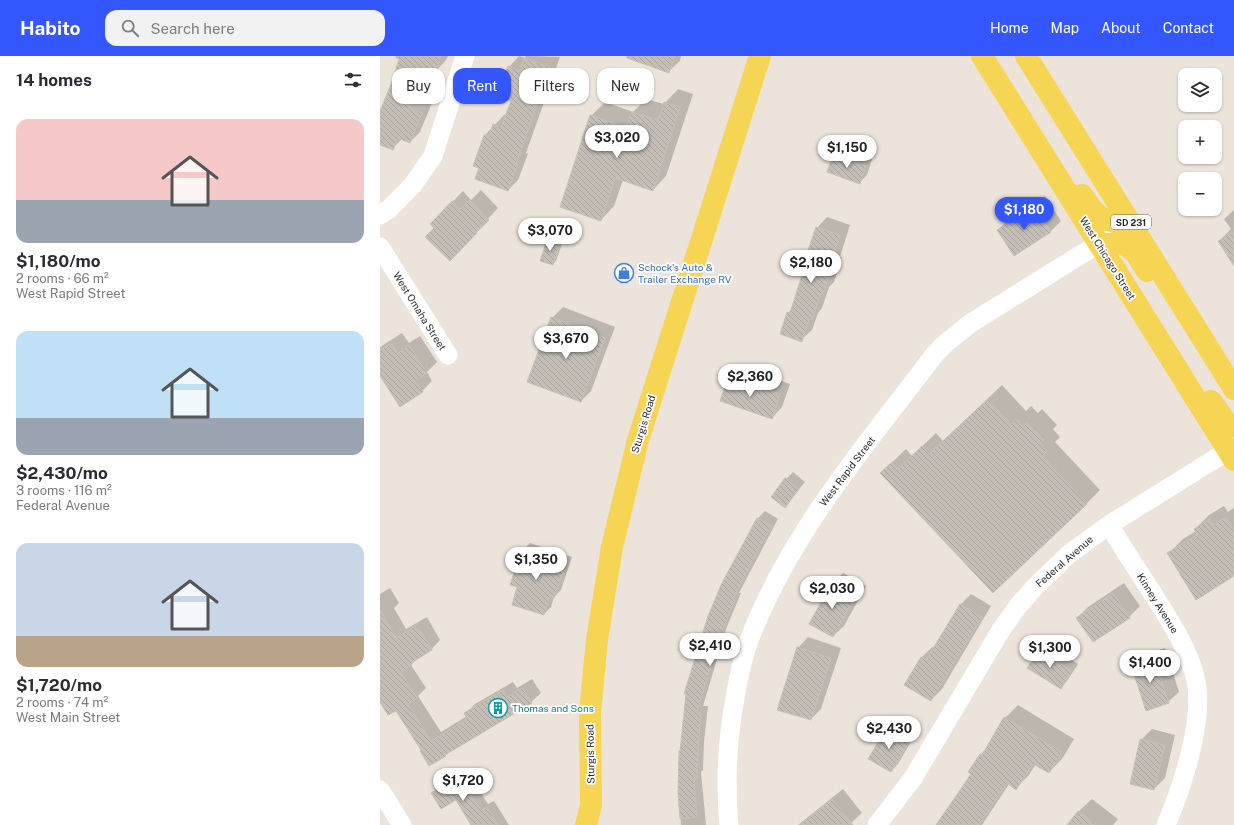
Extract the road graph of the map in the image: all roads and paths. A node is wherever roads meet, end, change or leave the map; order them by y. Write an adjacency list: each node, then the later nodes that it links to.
1 (465, 56): 6 (street)
2 (760, 56): 18 (main road, Sturgis Road)
3 (982, 56): 5 (main road, West Chicago Street)
4 (1026, 56): 7 (main road, SD 231)
5 (1018, 112): 7 (main road); 8 (main road, West Chicago Street)
6 (380, 215)
7 (1132, 223): 8 (street, West Rapid Street); 11 (main road, SD 231)
8 (1100, 244): 10 (main road, West Chicago Street); 11 (main road); 20 (street, West Rapid Street)
9 (380, 247): 12 (street, West Omaha Street)
10 (1160, 340): 14 (main road); 15 (main road, West Chicago Street)
11 (1212, 353): 13 (main road, SD 231)
12 (448, 355)
13 (1234, 388)
14 (1234, 426)
15 (1233, 452): 16 (street, Federal Avenue)
16 (1109, 525): 21 (street, Federal Avenue); 22 (street, Kinney Avenue)
17 (380, 790): 19 (street)
18 (592, 818)
19 (402, 825)
20 (729, 825)
21 (877, 825)
22 (1166, 825)

